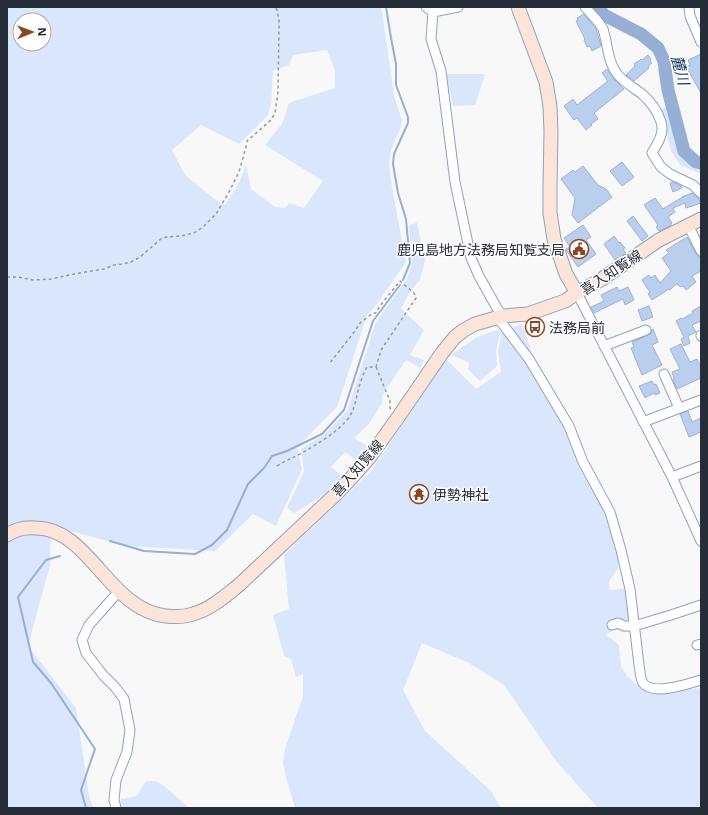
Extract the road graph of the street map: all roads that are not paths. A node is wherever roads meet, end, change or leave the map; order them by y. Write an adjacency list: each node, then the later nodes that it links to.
1 (458, 7): 5 (street)
2 (518, 7): 11 (main road)
3 (586, 7): 7 (street)
4 (689, 7): 6 (street)
5 (429, 9): 12 (street)
6 (701, 42)
7 (701, 192)
8 (701, 219): 9 (main road, 喜入知覧線)
9 (688, 225): 10 (street); 11 (main road, 喜入知覧線)
10 (701, 251)
11 (577, 293): 12 (main road, 喜入知覧線); 14 (street)
12 (500, 317): 23 (main road, 喜入知覧線); 26 (street)
13 (646, 330): 14 (street)
14 (604, 346): 18 (street)
15 (664, 374): 17 (street)
16 (701, 400): 17 (street)
17 (679, 408): 18 (street)
18 (643, 422): 20 (street)
19 (701, 466): 20 (street)
20 (672, 477): 22 (street)
21 (7, 535): 23 (main road, 喜入知覧線)
22 (701, 541)
23 (119, 591): 28 (street)
24 (701, 605): 26 (street)
25 (612, 625): 26 (street)
26 (634, 626): 27 (street)
27 (701, 680)
28 (116, 808)

